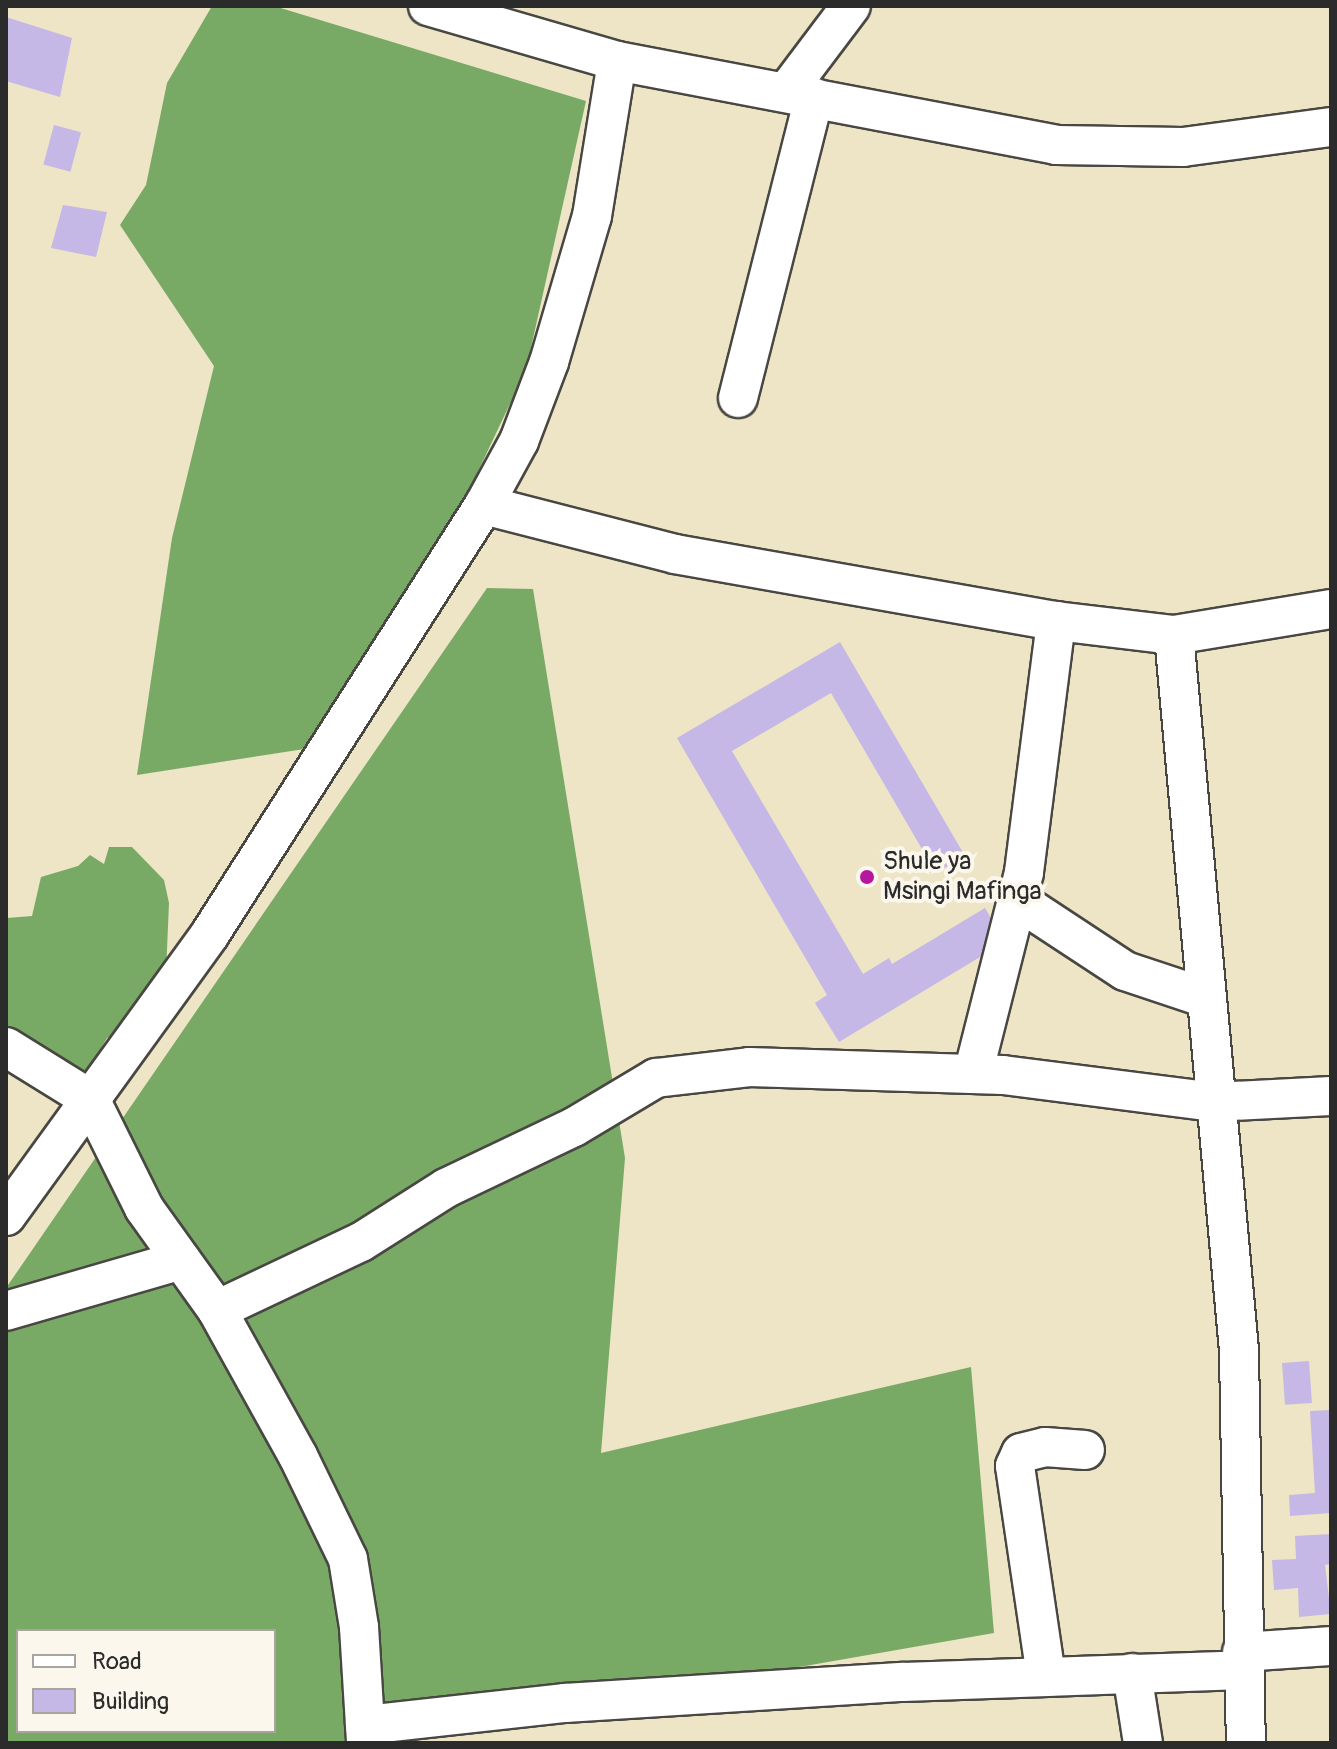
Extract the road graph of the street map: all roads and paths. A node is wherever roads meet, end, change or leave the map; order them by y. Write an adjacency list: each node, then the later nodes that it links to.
1 (428, 6): 3 (street)
2 (851, 6): 4 (street)
3 (617, 61): 4 (street); 7 (street)
4 (800, 94): 5 (street); 6 (street)
5 (1331, 127)
6 (738, 398)
7 (484, 505): 9 (street); 16 (street)
8 (1331, 609): 10 (street)
9 (1056, 621): 10 (street); 11 (street)
10 (1174, 635): 12 (street)
11 (1017, 900): 12 (street); 14 (street)
12 (1203, 997): 17 (street)
13 (6, 1047): 16 (street)
14 (973, 1074): 17 (street); 20 (street)
15 (1331, 1096): 17 (street)
16 (90, 1099): 18 (street); 19 (street)
17 (1213, 1102): 24 (street)
18 (6, 1216)
19 (181, 1260): 20 (street); 21 (street)
20 (217, 1310): 27 (street)
21 (6, 1311)
22 (1085, 1450): 26 (street)
23 (1331, 1646): 24 (street)
24 (1242, 1661): 25 (street); 29 (street)
25 (1132, 1673): 26 (street); 28 (street)
26 (1046, 1676): 27 (street)
27 (366, 1734)
28 (1143, 1743)
29 (1246, 1743)

